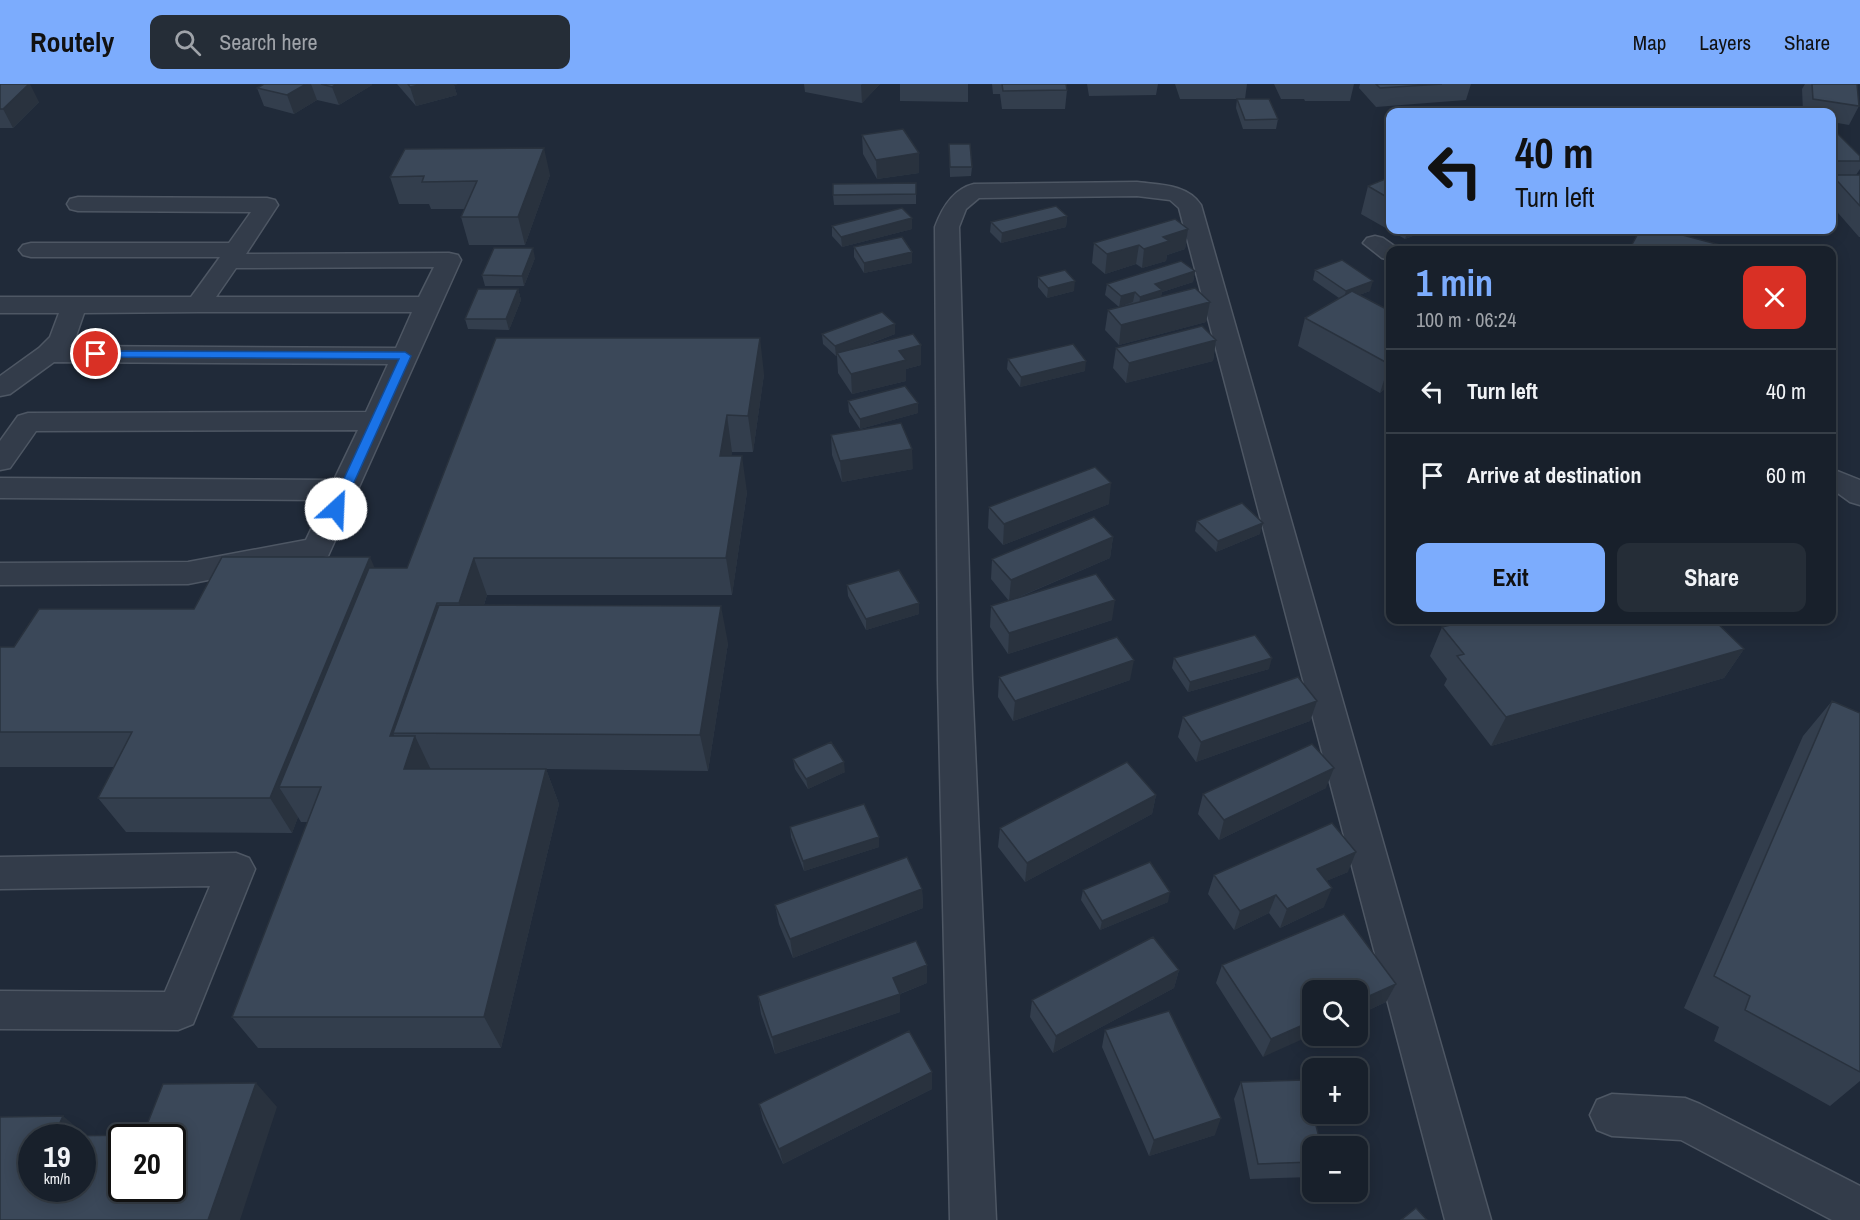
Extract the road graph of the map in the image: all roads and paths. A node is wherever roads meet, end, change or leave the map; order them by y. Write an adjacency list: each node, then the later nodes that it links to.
1 (78, 204): 3 (lane)
2 (31, 250): 3 (lane)
3 (232, 256): 4 (lane); 6 (lane)
4 (198, 304): 6 (lane); 7 (lane)
5 (0, 305): 7 (lane)
6 (428, 305): 9 (lane)
7 (75, 306): 8 (lane)
8 (48, 354): 9 (lane); 10 (lane)
9 (405, 356): 11 (lane)
10 (0, 388)
11 (376, 421): 12 (lane); 15 (lane)
12 (0, 461)
13 (1836, 480): 16 (lane)
14 (0, 488): 15 (lane)
15 (345, 490): 17 (lane)
16 (1860, 495)
17 (0, 574)
18 (0, 873): 19 (lane)
19 (0, 1010)
20 (1612, 1115): 21 (lane)
21 (1860, 1210)
22 (973, 1220): 23 (lane)
23 (1468, 1220)

